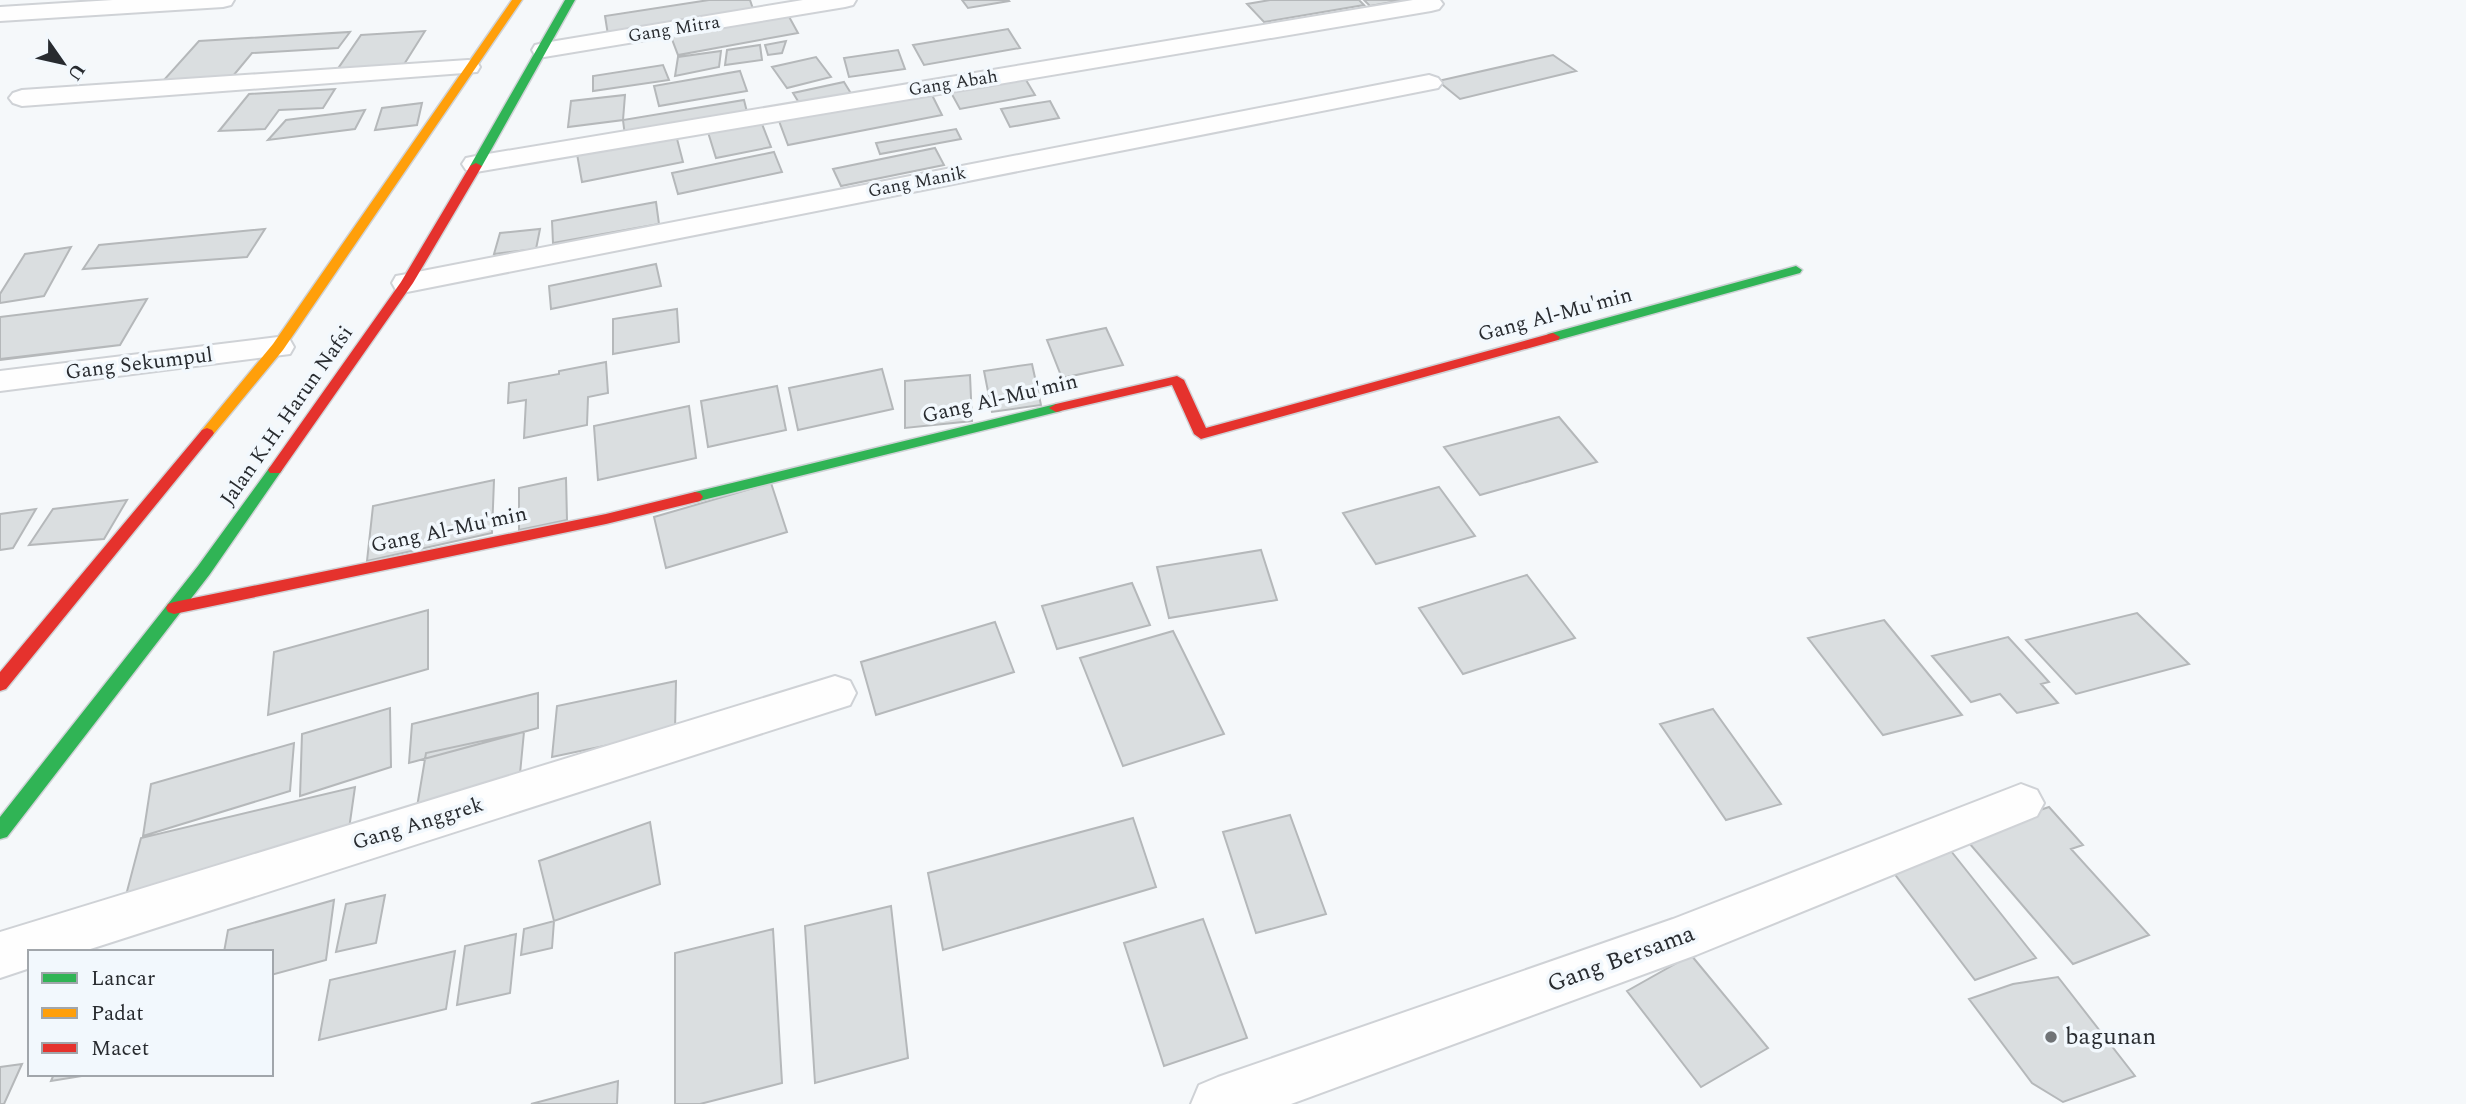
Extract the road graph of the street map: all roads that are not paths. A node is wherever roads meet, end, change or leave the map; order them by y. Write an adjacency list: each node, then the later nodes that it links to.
1 (223, 0): 7 (street)
2 (568, 0): 4 (main road); 8 (main road, Jalan K.H. Harun Nafsi)
3 (845, 0): 8 (street, Gang Mitra)
4 (554, 1)
5 (520, 2): 9 (main road)
6 (1431, 4): 12 (street, Gang Abah)
7 (0, 14)
8 (544, 50): 12 (main road, Jalan K.H. Harun Nafsi)
9 (468, 67): 11 (street); 15 (main road)
10 (1429, 83): 14 (street, Gang Manik)
11 (22, 98)
12 (476, 164): 14 (main road, Jalan K.H. Harun Nafsi)
13 (1796, 270): 17 (main road, Gang Al-Mu'min)
14 (407, 283): 17 (main road, Jalan K.H. Harun Nafsi)
15 (278, 347): 16 (street, Gang Sekumpul); 18 (main road)
16 (0, 381)
17 (174, 608): 21 (main road, Jalan K.H. Harun Nafsi)
18 (0, 684)
19 (835, 693): 22 (street, Gang Anggrek)
20 (2021, 803): 23 (street, Gang Bersama)
21 (0, 831)
22 (0, 955)
23 (1218, 1104)

